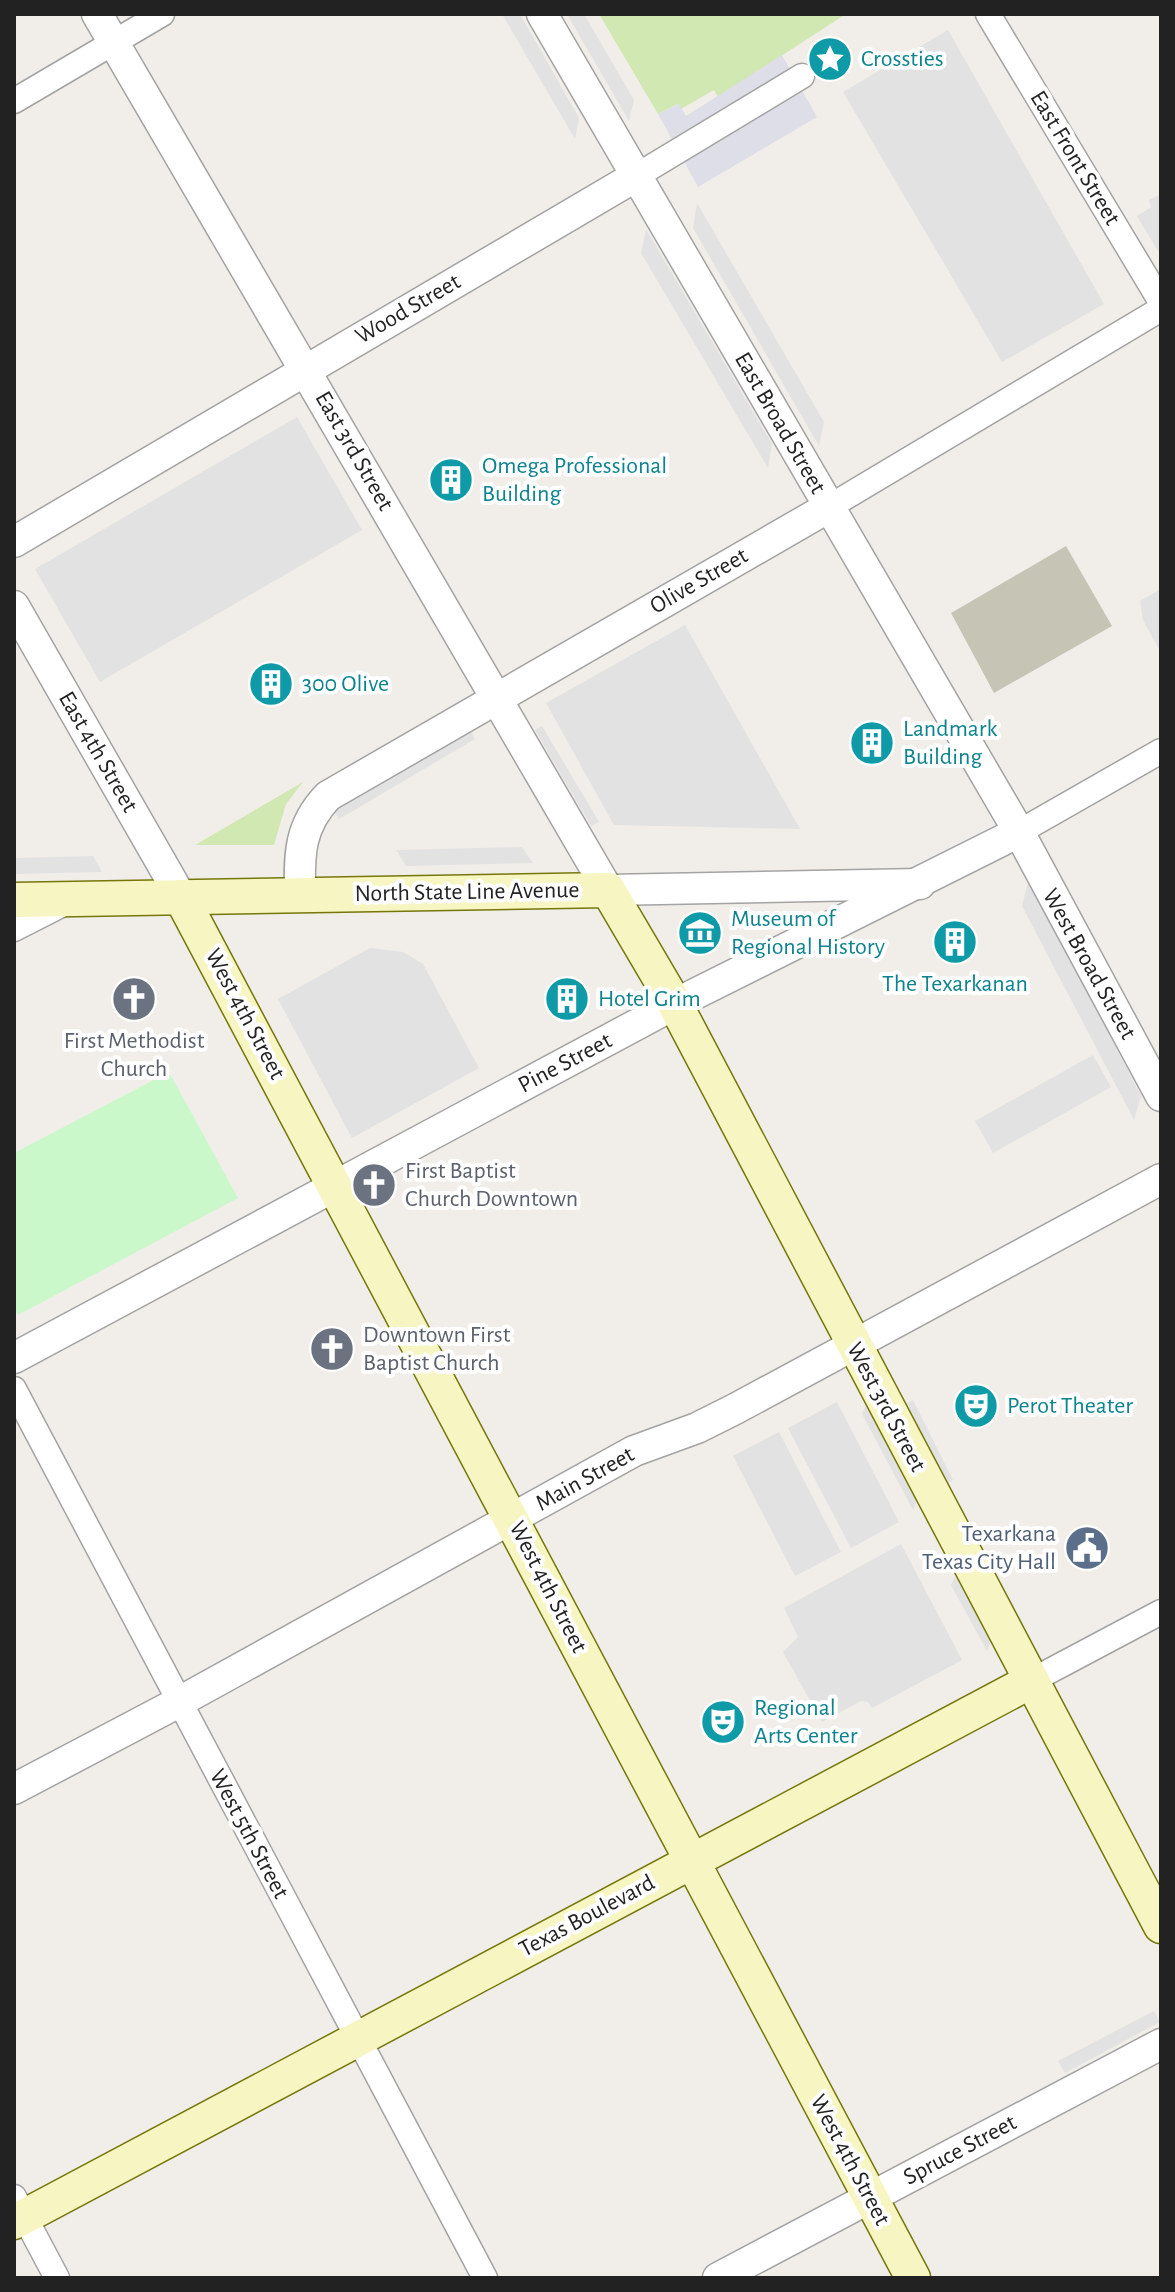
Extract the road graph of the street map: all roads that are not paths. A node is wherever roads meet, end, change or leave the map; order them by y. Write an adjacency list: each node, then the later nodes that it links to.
1 (97, 14): 5 (street, East 3rd Street)
2 (162, 14): 5 (street)
3 (542, 14): 8 (street, East Broad Street)
4 (988, 14): 9 (street, East Front Street)
5 (114, 43): 7 (street); 11 (street, East 3rd Street)
6 (802, 76): 8 (street, Wood Street)
7 (14, 101)
8 (638, 175): 11 (street, Wood Street); 12 (street, East Broad Street)
9 (1161, 302)
10 (1161, 309): 12 (street, Olive Street)
11 (307, 369): 13 (street, Wood Street); 15 (street, East 3rd Street)
12 (829, 507): 15 (street, Olive Street); 17 (street, East Broad Street)
13 (14, 542)
14 (14, 606): 21 (street, East 4th Street)
15 (496, 697): 19 (street, East 3rd Street); 20 (street, Olive Street)
16 (1161, 751): 17 (street, Pine Street)
17 (1019, 832): 18 (street, Pine Street); 26 (street, West Broad Street)
18 (920, 884): 19 (street, North State Line Avenue); 25 (street, Pine Street)
19 (608, 890): 20 (main road, North State Line Avenue); 25 (main road, West 3rd Street)
20 (300, 895): 21 (main road, North State Line Avenue)
21 (181, 897): 22 (main road, North State Line Avenue); 28 (main road, West 4th Street)
22 (73, 899): 23 (main road, North State Line Avenue); 24 (street)
23 (14, 900)
24 (14, 929)
25 (675, 1004): 28 (street, Pine Street); 29 (main road, West 3rd Street)
26 (1161, 1096)
27 (1161, 1179): 29 (street, Main Street)
28 (336, 1185): 30 (street, Pine Street); 32 (main road, West 4th Street)
29 (853, 1346): 32 (street, Main Street); 34 (main road, West 3rd Street)
30 (14, 1358)
31 (14, 1389): 35 (street, West 5th Street)
32 (513, 1518): 35 (street, Main Street); 37 (main road, West 4th Street)
33 (1161, 1612): 34 (street, Texas Boulevard)
34 (1031, 1681): 37 (main road, Texas Boulevard); 38 (main road, West 3rd Street)
35 (179, 1702): 36 (street, Main Street); 39 (street, West 5th Street)
36 (14, 1789)
37 (690, 1861): 39 (main road, Texas Boulevard); 41 (main road, West 4th Street)
38 (1161, 1926)
39 (358, 2039): 42 (main road, Texas Boulevard); 44 (street, West 5th Street)
40 (1161, 2044): 41 (street, Spruce Street)
41 (870, 2197): 45 (street, Spruce Street); 46 (main road, West 4th Street)
42 (17, 2212): 43 (street)
43 (57, 2278)
44 (485, 2278)
45 (718, 2278)
46 (913, 2278)

